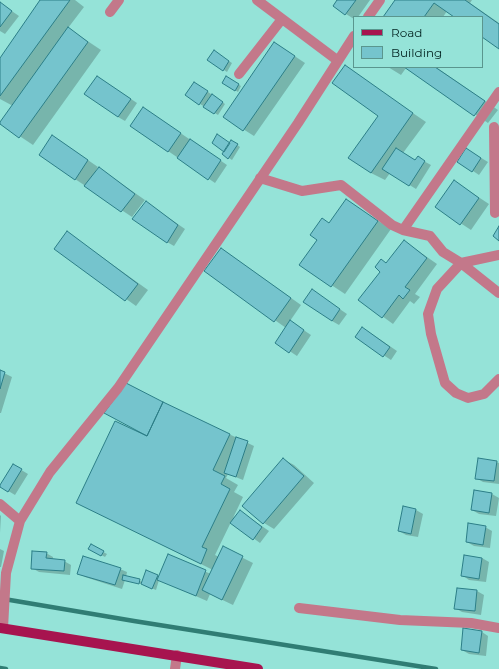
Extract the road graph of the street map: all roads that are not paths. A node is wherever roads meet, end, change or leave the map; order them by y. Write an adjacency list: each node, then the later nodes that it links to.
1 (119, 0): 4 (street)
2 (257, 0): 6 (street)
3 (380, 0): 5 (street)
4 (110, 12)
5 (369, 16)
6 (282, 19): 8 (street); 9 (street)
7 (353, 37): 8 (street)
8 (337, 60): 13 (street)
9 (239, 74)
10 (499, 92): 11 (street)
11 (482, 117): 12 (street); 15 (street)
12 (497, 129): 14 (street)
13 (260, 178): 15 (street); 21 (street)
14 (495, 213)
15 (403, 230): 17 (street)
16 (499, 255): 17 (street)
17 (461, 263): 18 (street); 19 (street)
18 (499, 293)
19 (499, 379)
20 (0, 504): 21 (street)
21 (20, 521): 23 (street)
22 (298, 608): 24 (street)
23 (1, 628): 25 (main road)
24 (499, 628)
25 (177, 655): 26 (street); 27 (main road)
26 (175, 669)
27 (258, 669)

